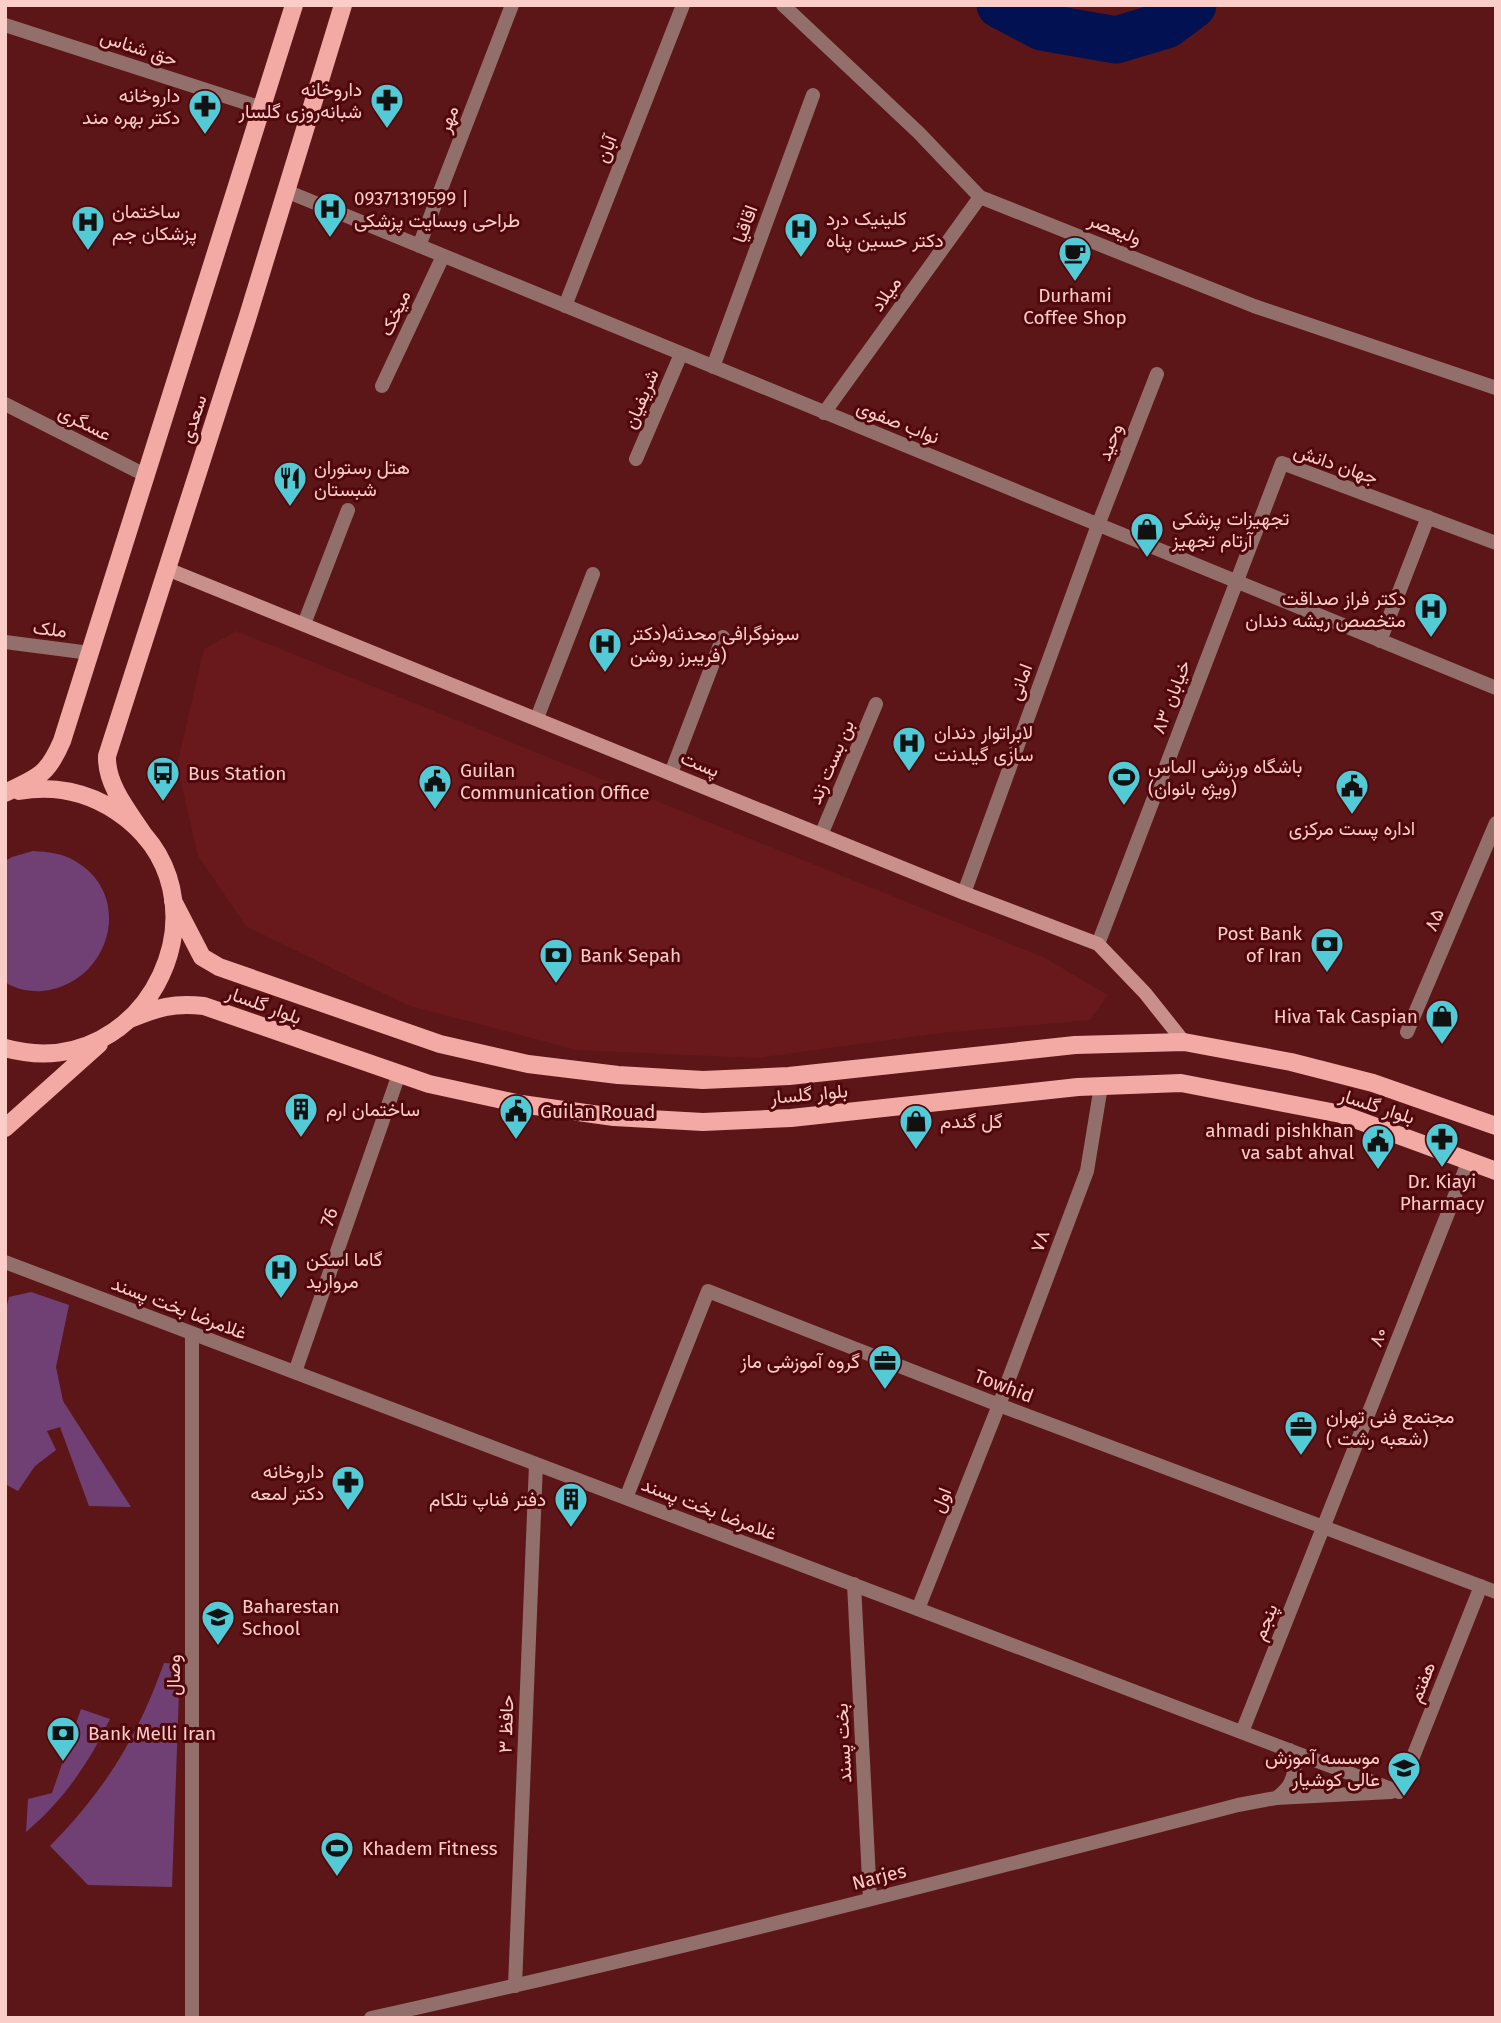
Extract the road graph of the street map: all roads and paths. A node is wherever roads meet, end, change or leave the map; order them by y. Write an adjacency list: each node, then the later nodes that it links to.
1 (294, 5): 8 (main road, سعدی)
2 (343, 5): 9 (main road, سعدی)
3 (512, 5): 11 (street, مهر)
4 (683, 5): 13 (street, آبان)
5 (783, 5): 10 (street, ولیعصر)
6 (5, 25): 8 (street, حق شناس)
7 (813, 95): 15 (street, اقاقیا)
8 (262, 108): 22 (main road, سعدی)
9 (286, 191): 11 (street, نواب صفوی); 27 (main road, سعدی)
10 (979, 197): 18 (street, ولیعصر); 20 (street, میلاد)
11 (419, 246): 12 (street, نواب صفوی)
12 (443, 256): 13 (street, نواب صفوی); 17 (street, میخک)
13 (565, 306): 14 (street, نواب صفوی)
14 (681, 354): 15 (street, نواب صفوی); 21 (street, شریفیان)
15 (713, 367): 20 (street, نواب صفوی)
16 (1157, 374): 25 (street, وحید)
17 (382, 386)
18 (1496, 388)
19 (5, 404): 22 (street, عسگری)
20 (824, 412): 25 (street, نواب صفوی)
21 (636, 459)
22 (147, 476): 34 (main road, سعدی)
23 (348, 510): 30 (street)
24 (1428, 517): 26 (street, جهان دانش); 29 (street, جهان دانش); 32 (street)
25 (1098, 525): 29 (street, نواب صفوی); 43 (street, امانی)
26 (1496, 543)
27 (167, 569): 30 (street, پست); 42 (main road, سعدی)
28 (593, 574): 37 (street)
29 (1235, 581): 32 (street, نواب صفوی); 45 (street, خیابان ۸۳)
30 (304, 624): 37 (street, پست)
31 (723, 637): 38 (street)
32 (1380, 641): 35 (street, نواب صفوی)
33 (5, 642): 34 (street, ملک)
34 (90, 653): 39 (main road, سعدی)
35 (1496, 688)
36 (876, 704): 41 (street, بن بست زند)
37 (537, 718): 38 (street, پست)
38 (671, 773): 41 (street, پست)
39 (5, 793): 42 (main road)
40 (1496, 822): 47 (street, ۸۵)
41 (821, 835): 43 (street, پست)
42 (146, 838): 44 (main road, سعدی)
43 (964, 893): 45 (street, پست)
44 (173, 901): 46 (main road); 49 (main road, بلوار گلسار)
45 (1098, 944): 49 (street, پست)
46 (130, 1020): 48 (main road); 51 (main road, بلوار گلسار)
47 (1407, 1032)
48 (109, 1035): 50 (main road); 54 (main road)
49 (1184, 1042): 53 (main road, بلوار گلسار)
50 (5, 1048)
51 (399, 1074): 52 (main road, بلوار گلسار); 59 (street, 76)
52 (1101, 1086): 55 (main road, بلوار گلسار); 60 (street, ۷۸)
53 (1496, 1126)
54 (5, 1128)
55 (1469, 1160): 56 (main road, بلوار گلسار); 63 (street, ۸۰)
56 (1496, 1171)
57 (5, 1262): 58 (street, غلامرضا بخت پسند)
58 (192, 1333): 59 (street, غلامرضا بخت پسند); 74 (street, وصال)
59 (295, 1372): 61 (street, غلامرضا بخت پسند)
60 (999, 1405): 62 (street, Towhid); 63 (street, Towhid); 67 (street, اول)
61 (536, 1464): 62 (street, غلامرضا بخت پسند); 73 (street, حافظ ۳)
62 (626, 1498): 64 (street, غلامرضا بخت پسند)
63 (1323, 1527): 65 (street, Towhid); 68 (street, پنجم)
64 (854, 1584): 67 (street, غلامرضا بخت پسند); 72 (street, بخت پسند)
65 (1481, 1586): 66 (street, Towhid); 70 (street, هفتم)
66 (1496, 1592)
67 (918, 1609): 68 (street, غلامرضا بخت پسند)
68 (1242, 1732): 69 (street, غلامرضا بخت پسند)
69 (1290, 1750): 70 (street, غلامرضا بخت پسند); 71 (street)
70 (1399, 1792): 71 (street, Narjes)
71 (1276, 1798): 72 (street, Narjes)
72 (870, 1899): 73 (street, Narjes)
73 (515, 1986): 75 (street, Narjes)
74 (192, 2018)
75 (371, 2018)

